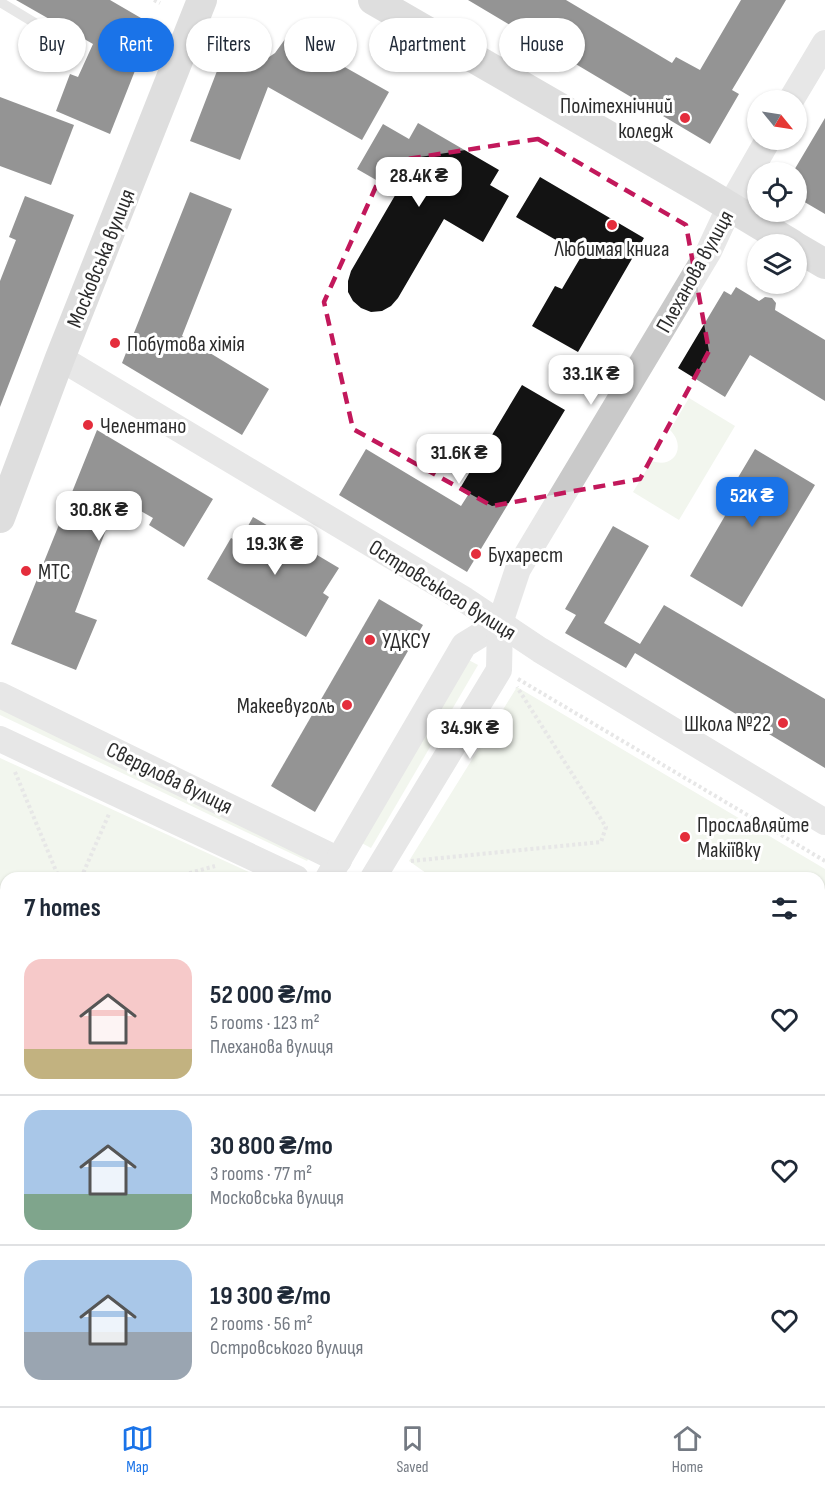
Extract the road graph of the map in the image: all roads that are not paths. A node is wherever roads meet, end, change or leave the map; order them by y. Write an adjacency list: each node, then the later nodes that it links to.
1 (202, 0): 12 (main road, Московська вулиця)
2 (373, 0): 8 (main road)
3 (0, 2): 4 (lane)
4 (27, 18)
5 (825, 43): 6 (street)
6 (797, 90)
7 (762, 150): 8 (street, Плеханова вулиця)
8 (729, 208): 9 (main road); 14 (street, Плеханова вулиця)
9 (774, 234)
10 (807, 254): 11 (main road)
11 (825, 264)
12 (60, 358): 13 (main road, Московська вулиця); 14 (street, Островського вулиця)
13 (0, 518)
14 (500, 622): 17 (street, Островського вулиця); 18 (street); 20 (street, Плеханова вулиця)
15 (0, 695): 18 (street, Свердлова вулиця)
16 (0, 739): 19 (street, Свердлова вулиця)
17 (825, 822)
18 (334, 869)
19 (283, 872)
20 (378, 872)

